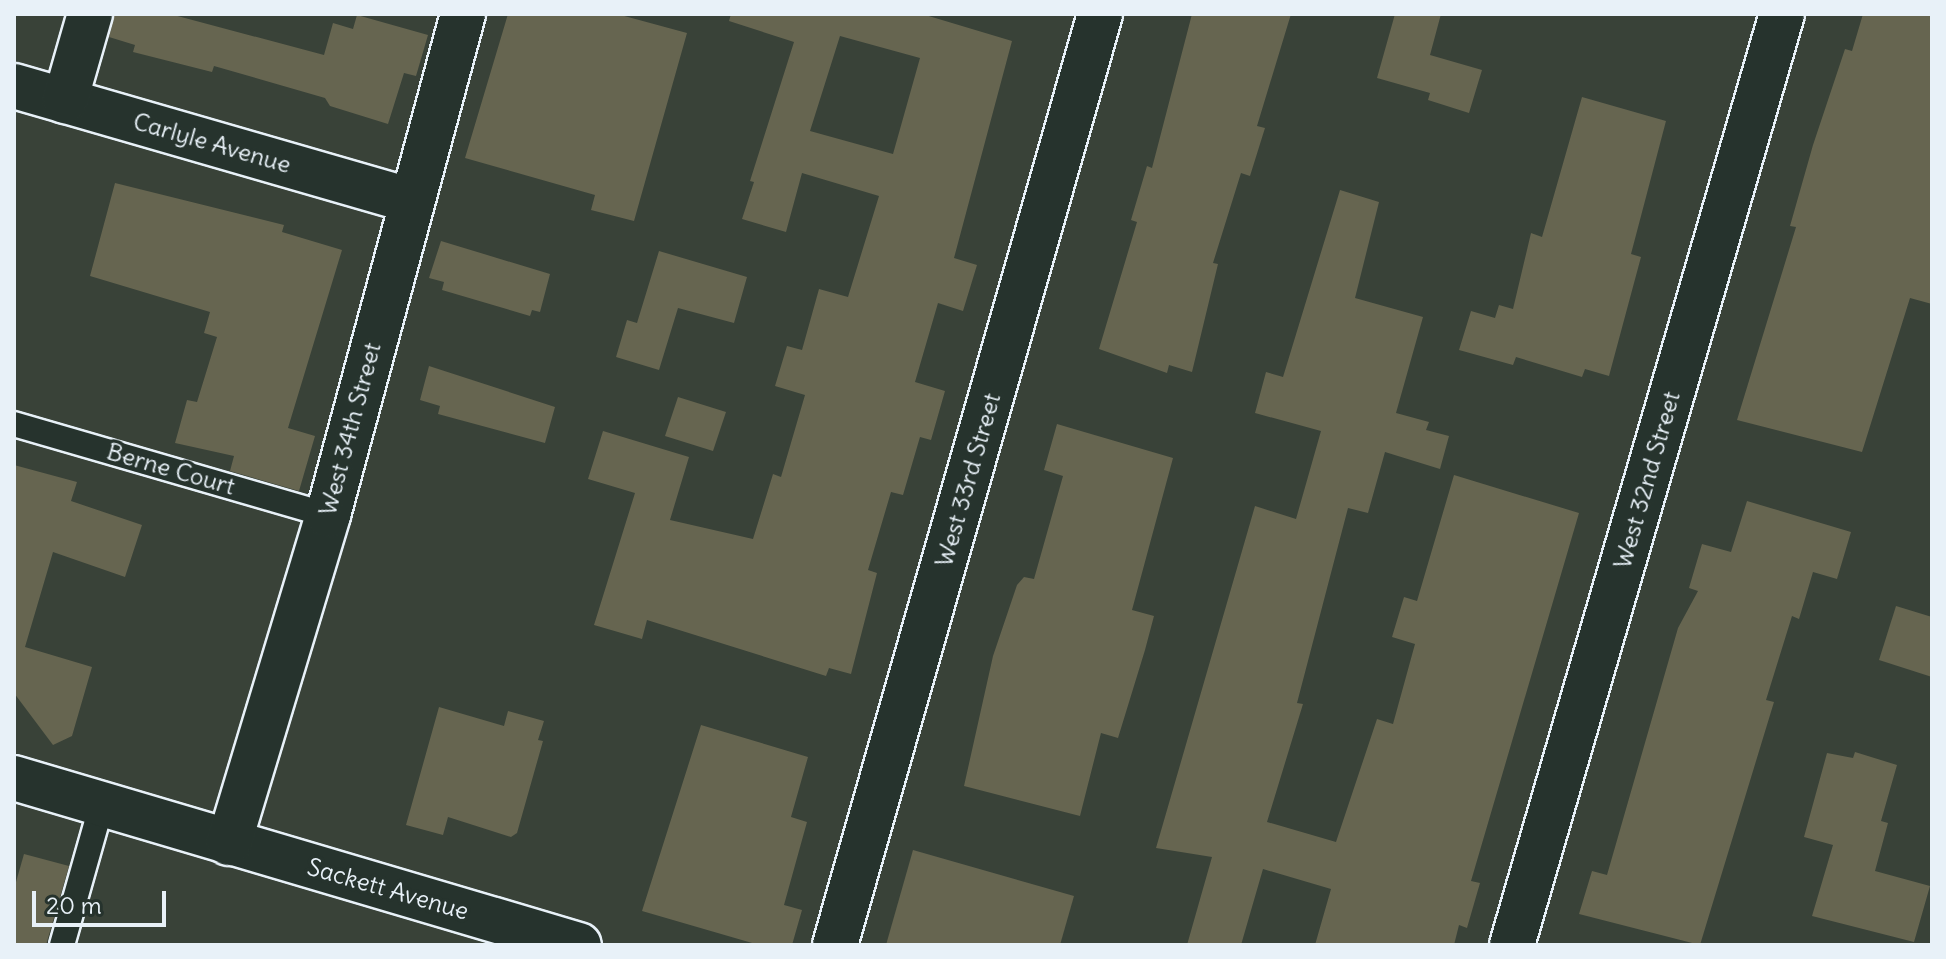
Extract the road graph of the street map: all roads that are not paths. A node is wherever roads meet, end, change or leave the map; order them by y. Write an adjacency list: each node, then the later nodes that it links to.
1 (90, 14): 6 (street)
2 (463, 14): 7 (street, West 34th Street)
3 (1100, 14): 15 (street, West 33rd Street)
4 (1782, 14): 16 (street, West 32nd Street)
5 (14, 86): 6 (street, Carlyle Avenue)
6 (65, 101): 7 (street, Carlyle Avenue)
7 (410, 200): 9 (street, West 34th Street)
8 (14, 424): 9 (lane, Berne Court)
9 (328, 515): 12 (street, West 34th Street)
10 (14, 778): 11 (street, Sackett Avenue)
11 (102, 804): 12 (street, Sackett Avenue); 13 (lane)
12 (229, 843): 14 (street, Sackett Avenue)
13 (62, 945)
14 (579, 945)
15 (835, 945)
16 (1512, 945)

